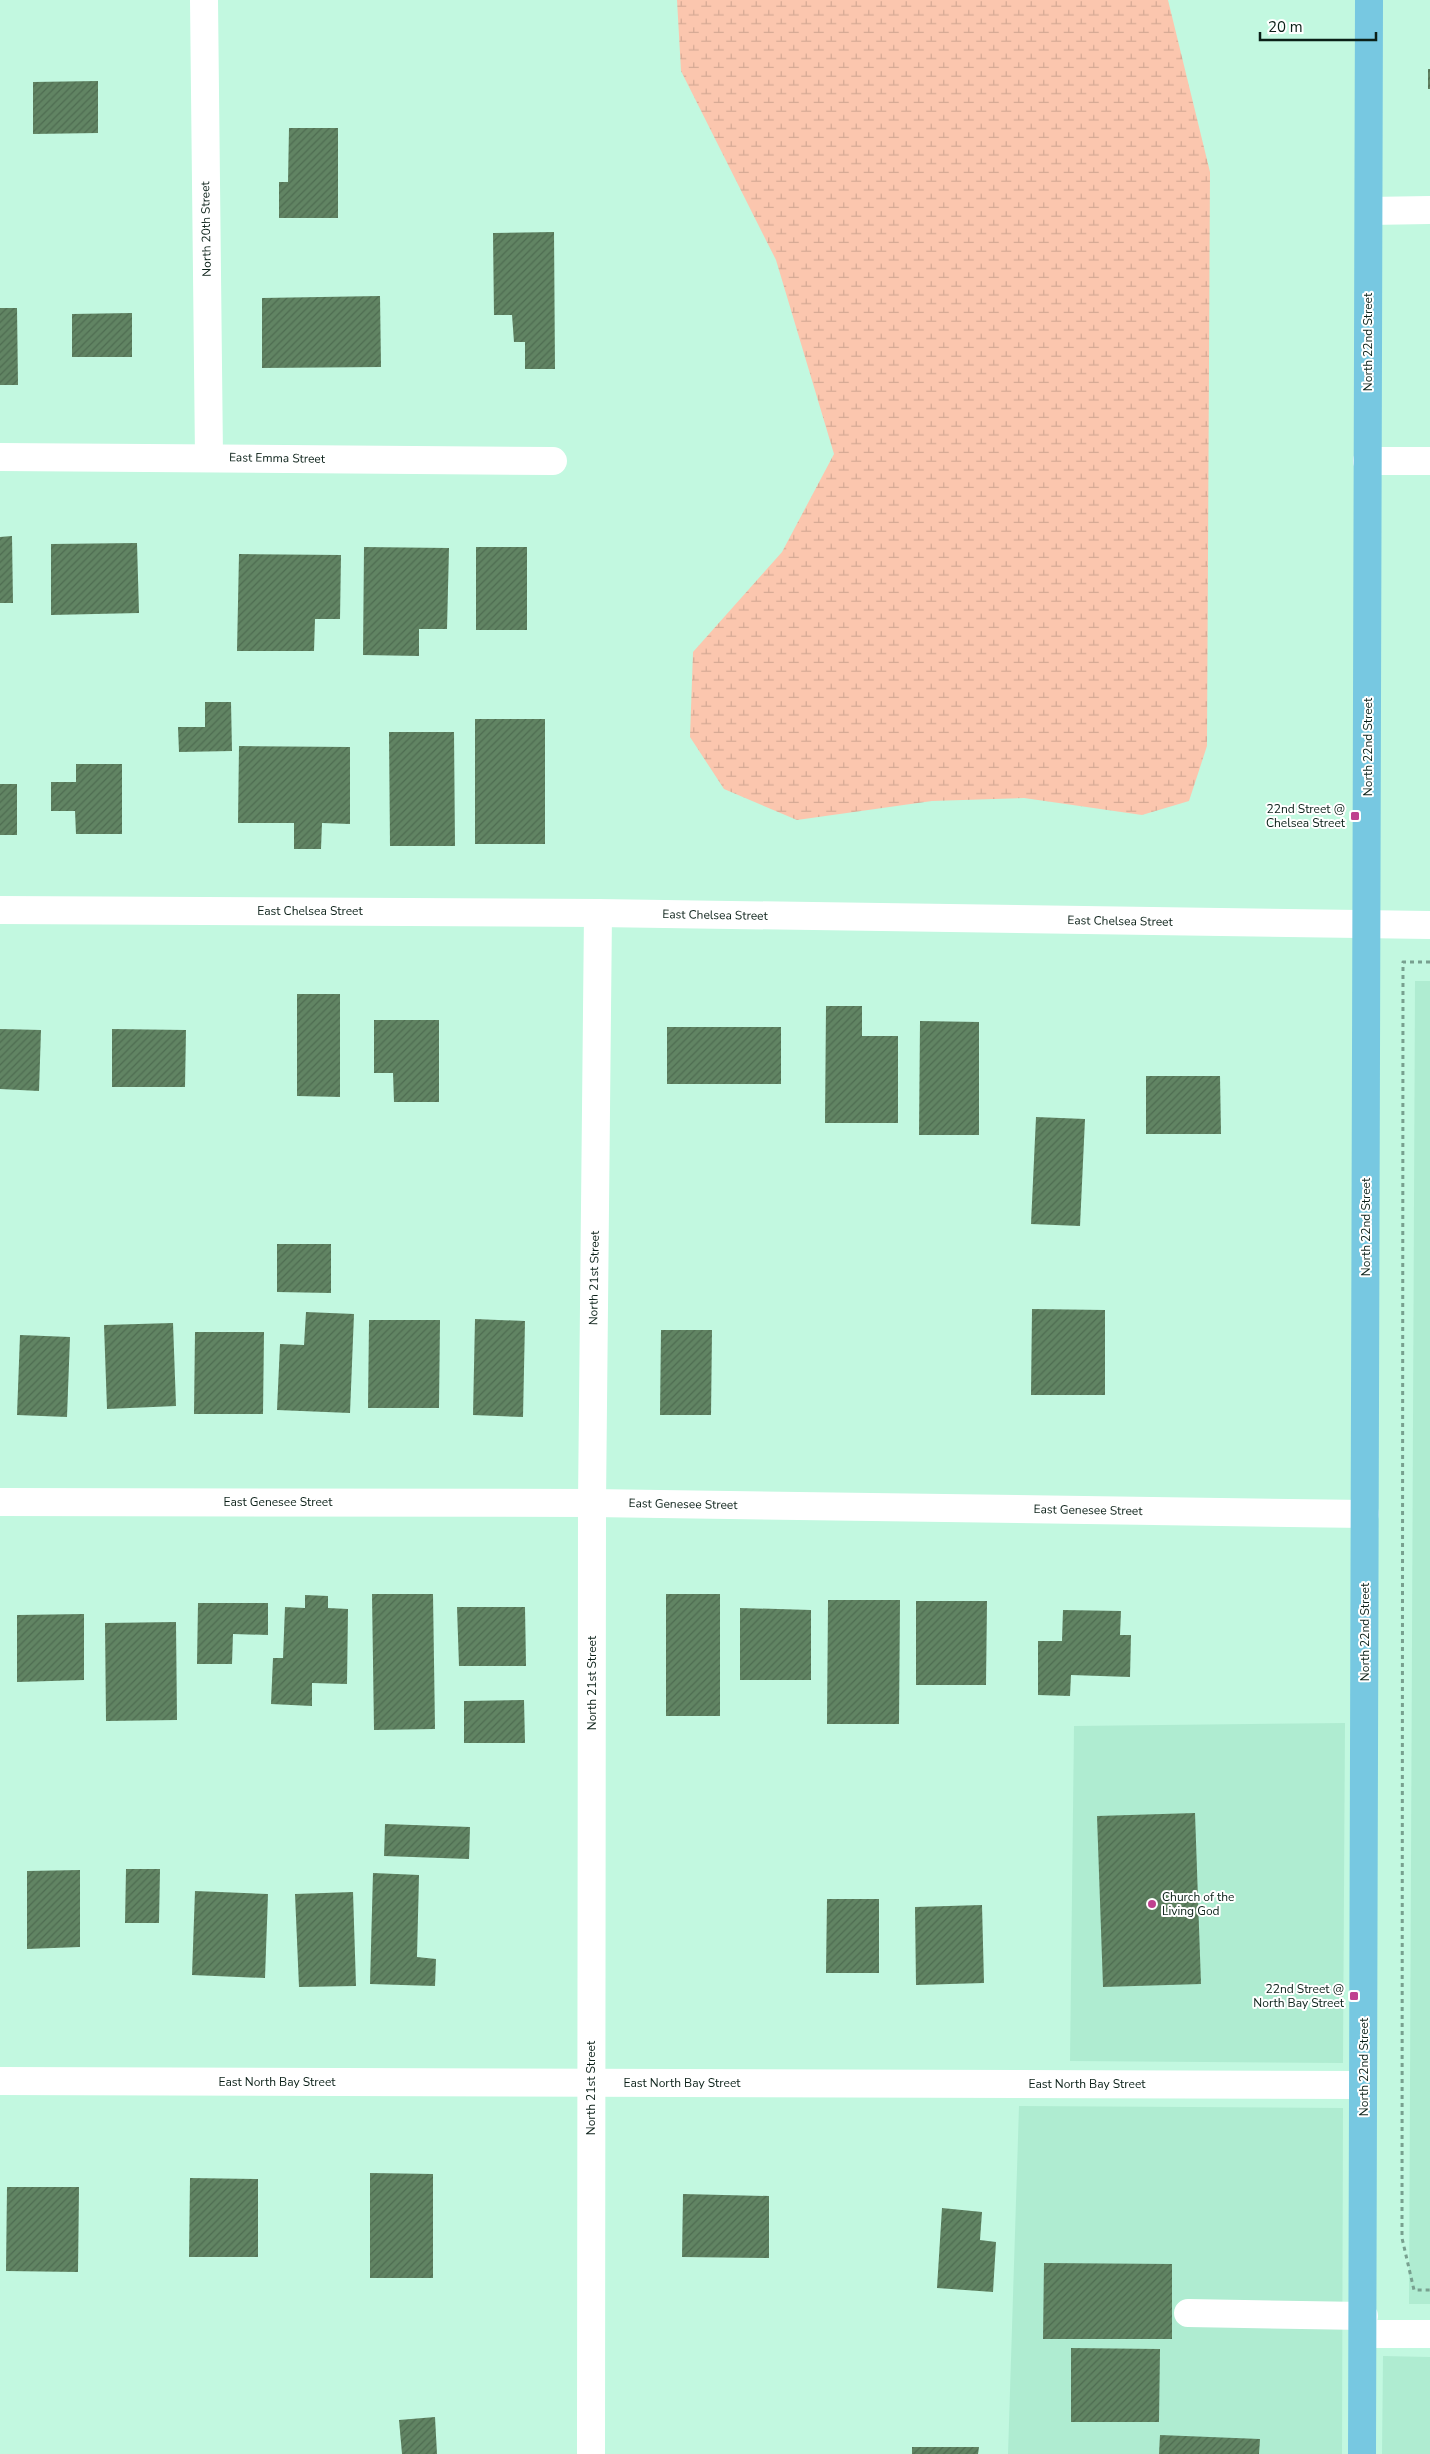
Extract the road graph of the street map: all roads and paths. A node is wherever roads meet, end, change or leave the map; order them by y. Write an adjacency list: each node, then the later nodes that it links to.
1 (204, 0): 6 (street, North 20th Street)
2 (1369, 0): 4 (main road, North 22nd Street)
3 (1430, 210): 4 (street)
4 (1368, 211): 8 (main road, North 22nd Street)
5 (0, 457): 6 (street, East Emma Street)
6 (209, 457): 7 (street, East Emma Street)
7 (553, 461)
8 (1367, 461): 9 (street); 12 (main road, North 22nd Street)
9 (1430, 461)
10 (0, 910): 11 (street, East Chelsea Street)
11 (598, 913): 12 (street, East Chelsea Street); 16 (street, North 21st Street)
12 (1368, 925): 13 (street, East Chelsea Street); 17 (main road, North 22nd Street)
13 (1430, 925)
14 (1430, 962): 21 (path)
15 (0, 1502): 16 (street, East Genesee Street)
16 (592, 1503): 17 (street, East Genesee Street); 19 (street, North 21st Street)
17 (1365, 1514): 20 (main road, North 22nd Street)
18 (0, 2081): 19 (street, East North Bay Street)
19 (591, 2082): 20 (street, East North Bay Street); 25 (street, North 21st Street)
20 (1363, 2085): 23 (main road, North 22nd Street)
21 (1430, 2290)
22 (1188, 2313): 23 (street)
23 (1364, 2325): 24 (street); 26 (main road, North 22nd Street)
24 (1430, 2334)
25 (591, 2454)
26 (1362, 2454)

